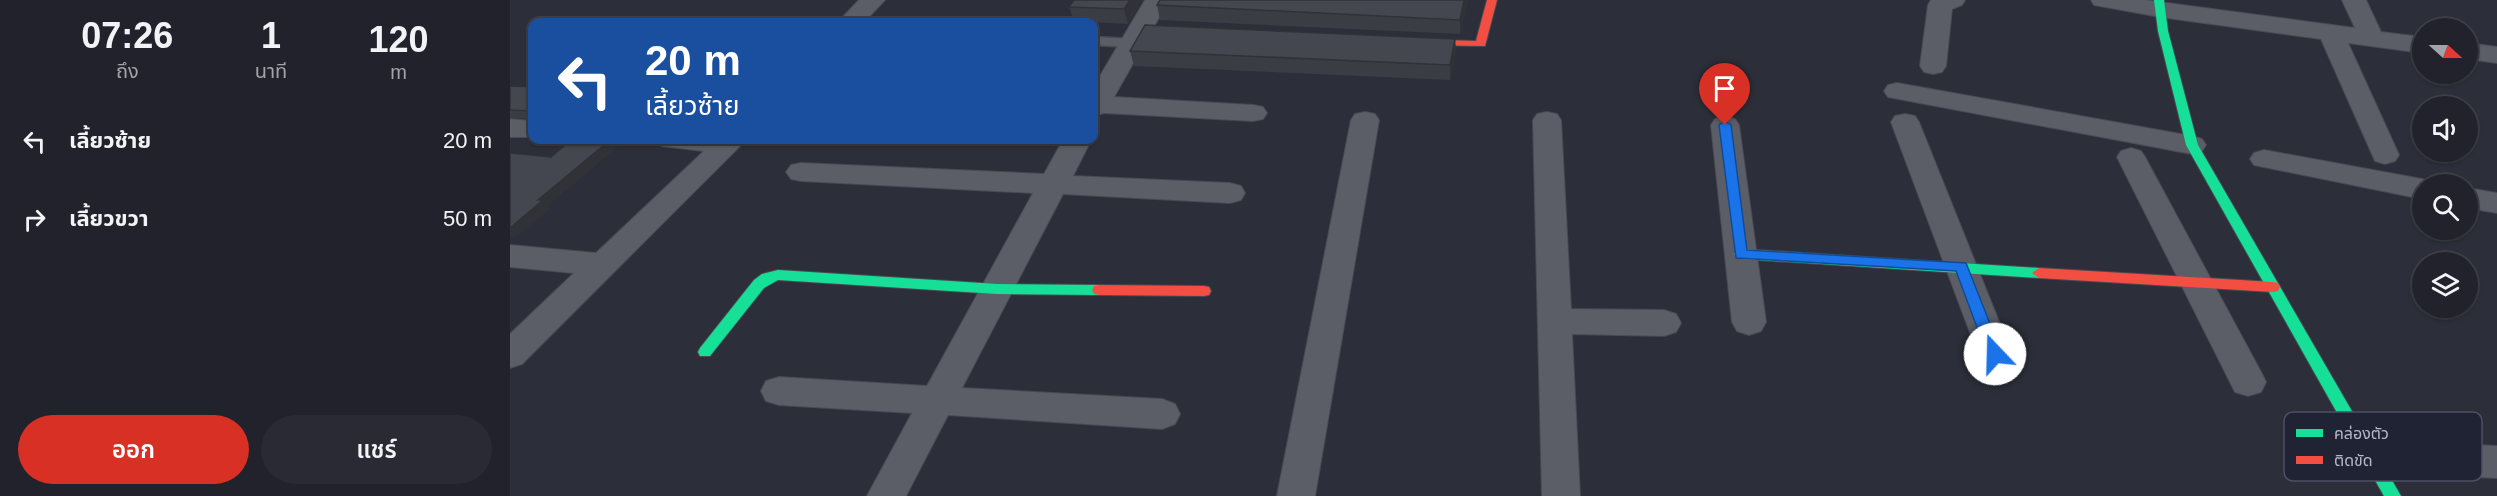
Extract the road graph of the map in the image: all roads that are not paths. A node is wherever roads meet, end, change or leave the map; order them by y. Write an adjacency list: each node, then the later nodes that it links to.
1 (873, 0): 8 (street)
2 (1157, 0): 10 (street)
3 (1492, 0): 13 (street)
4 (1953, 0): 17 (street)
5 (2103, 0): 7 (street)
6 (2354, 0): 11 (street)
7 (2159, 5): 9 (street); 30 (street)
8 (854, 18)
9 (2331, 33): 11 (street); 31 (street)
10 (1141, 34): 12 (lane); 19 (street)
11 (2372, 39): 14 (street)
12 (1098, 40)
13 (1395, 41)
14 (2412, 44)
15 (2478, 52): 16 (street)
16 (2497, 55)
17 (1933, 66)
18 (1897, 92): 30 (street)
19 (1098, 100)
20 (1098, 106): 21 (street)
21 (1253, 113)
22 (1365, 120): 63 (street)
23 (1547, 120): 48 (street)
24 (1905, 122): 43 (street)
25 (1725, 125): 40 (street)
26 (510, 128): 27 (street)
27 (528, 129)
28 (728, 144): 42 (street)
29 (1075, 144): 35 (street)
30 (2192, 145): 45 (street)
31 (2385, 155)
32 (2131, 157): 44 (street)
33 (2264, 159): 36 (street)
34 (801, 172): 35 (street)
35 (1052, 185): 37 (street); 46 (street)
36 (2412, 187)
37 (1230, 193)
38 (2478, 200): 39 (street)
39 (2497, 203)
40 (1741, 254): 43 (street); 49 (street)
41 (510, 256): 42 (street)
42 (604, 265): 53 (street)
43 (1961, 267): 44 (street); 52 (street)
44 (2196, 282): 45 (street); 54 (street)
45 (2273, 287): 57 (street)
46 (997, 289): 47 (street); 51 (street); 56 (street)
47 (1204, 291)
48 (1555, 321): 50 (street); 64 (street)
49 (1749, 322)
50 (1664, 323)
51 (705, 352)
52 (1995, 354)
53 (510, 355)
54 (2248, 382)
55 (779, 391): 56 (street)
56 (936, 400): 58 (street); 62 (street)
57 (2345, 412)
58 (1162, 414)
59 (2482, 461): 60 (street)
60 (2497, 462)
61 (2385, 481): 65 (street)
62 (886, 496)
63 (1296, 496)
64 (1561, 496)
65 (2393, 496)

